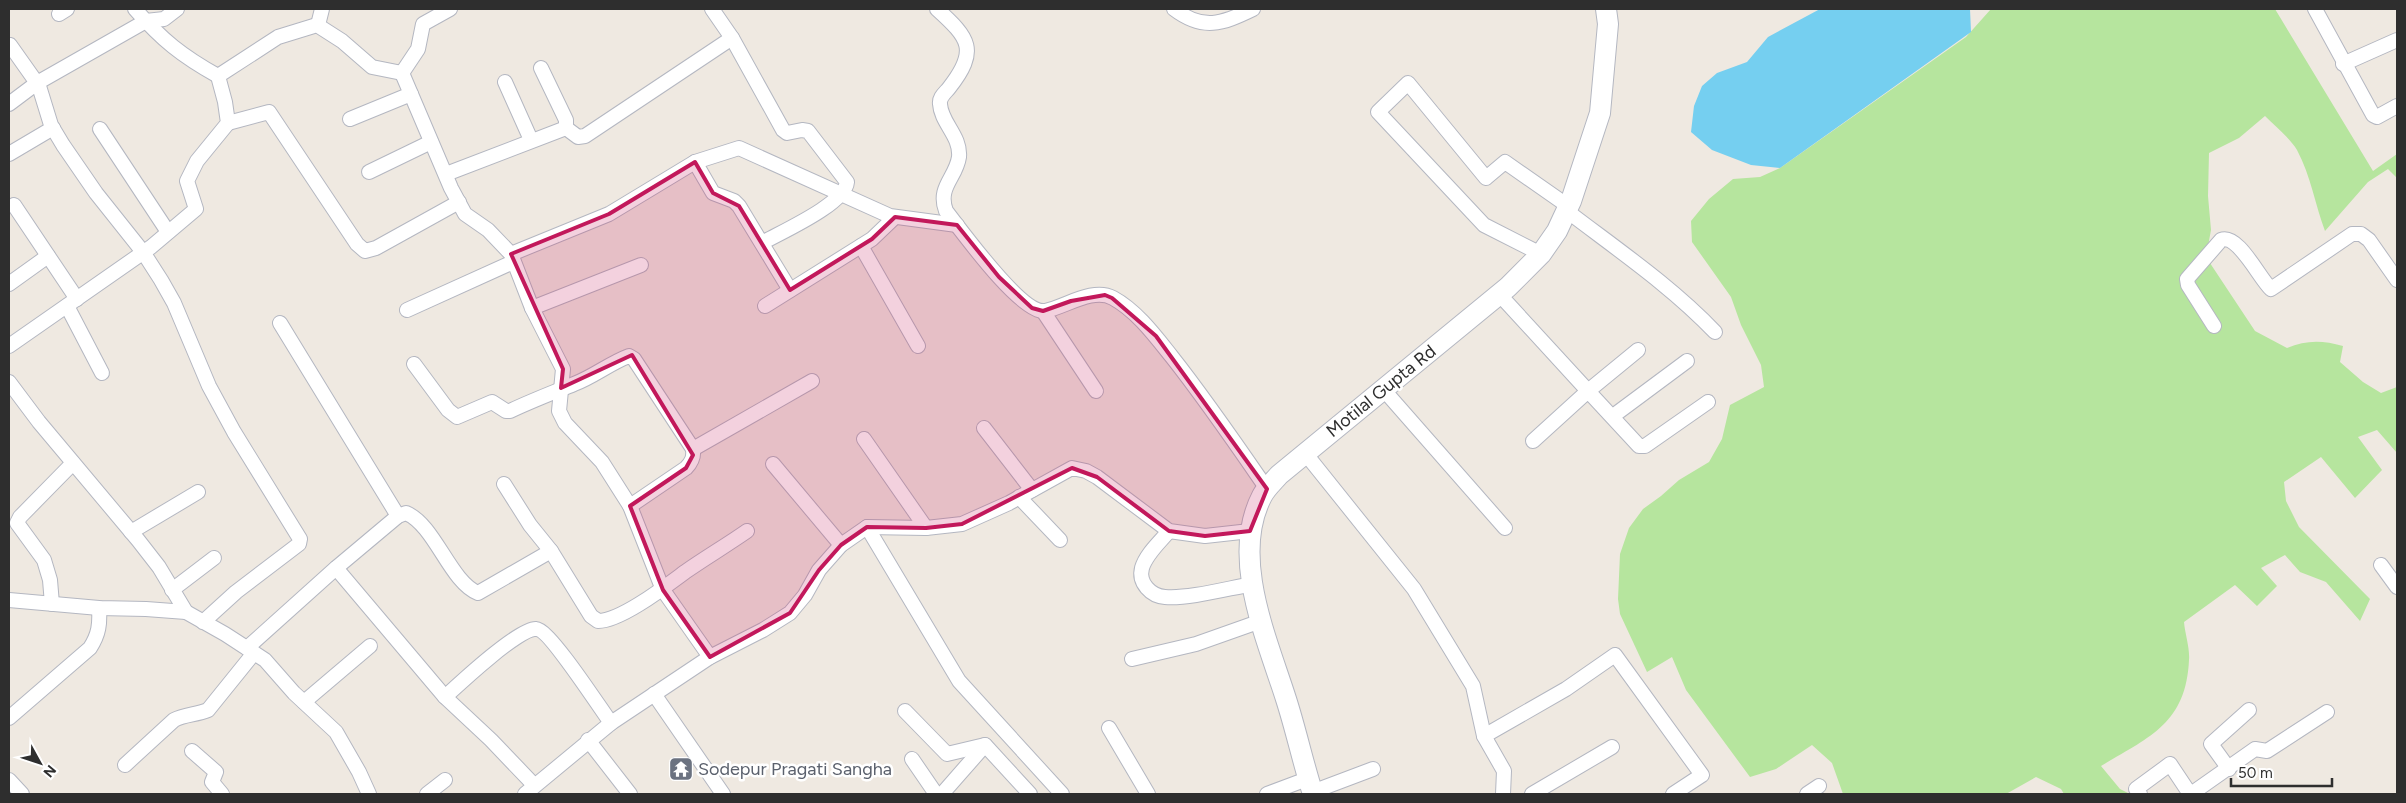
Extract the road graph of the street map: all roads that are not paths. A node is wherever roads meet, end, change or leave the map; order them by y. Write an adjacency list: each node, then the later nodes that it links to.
1 (135, 9): 11 (street)
2 (177, 9): 11 (street)
3 (322, 9): 12 (street)
4 (450, 9): 18 (street)
5 (712, 9): 13 (street)
6 (937, 9): 41 (street)
7 (1174, 9): 8 (street)
8 (1253, 9)
9 (1606, 9): 39 (street, Motilal Gupta Rd)
10 (2315, 9): 16 (street)
11 (146, 21): 19 (street); 21 (street)
12 (318, 26): 18 (street); 19 (street)
13 (732, 38): 28 (street); 36 (street)
14 (2397, 40): 16 (street)
15 (10, 45): 21 (street)
16 (2343, 64): 24 (street)
17 (541, 68): 28 (street)
18 (402, 73): 22 (street)
19 (218, 76): 26 (street)
20 (506, 82): 30 (street)
21 (37, 83): 23 (street); 27 (street)
22 (411, 94): 25 (street); 31 (street)
23 (9, 104)
24 (2397, 106)
25 (350, 119)
26 (228, 123): 37 (street); 42 (street)
27 (53, 128): 32 (street); 45 (street)
28 (566, 128): 30 (street)
29 (100, 129): 42 (street)
30 (531, 140): 35 (street)
31 (431, 142): 34 (street); 35 (street)
32 (9, 154)
33 (695, 162): 36 (street); 43 (street); 48 (street)
34 (369, 172)
35 (446, 174): 37 (street)
36 (841, 196): 40 (street); 43 (street)
37 (459, 202): 48 (street)
38 (14, 205): 47 (street)
39 (1567, 209): 46 (street, Motilal Gupta Rd); 46 (street); 61 (street)
40 (895, 217): 41 (street); 44 (street)
41 (957, 225): 58 (street)
42 (168, 232): 45 (street)
43 (762, 243): 52 (street)
44 (861, 246): 52 (street); 63 (street)
45 (143, 252): 54 (street); 111 (street)
46 (1541, 254): 53 (street, Motilal Gupta Rd)
47 (48, 256): 51 (street); 54 (street)
48 (512, 258): 56 (street); 57 (street)
49 (641, 265): 56 (street)
50 (2397, 280): 60 (street)
51 (9, 284)
52 (790, 290): 55 (street)
53 (1499, 294): 71 (street, Motilal Gupta Rd); 73 (street)
54 (72, 303): 62 (street); 67 (street)
55 (765, 306)
56 (532, 308): 70 (street)
57 (407, 310)
58 (1044, 311): 72 (street); 84 (street)
59 (280, 323): 88 (street)
60 (2214, 326)
61 (1715, 332)
62 (9, 346)
63 (918, 346)
64 (1638, 350): 73 (street)
65 (1687, 361): 75 (street)
66 (414, 364): 70 (street)
67 (102, 373)
68 (812, 381): 79 (street)
69 (9, 382): 81 (street)
70 (561, 388): 79 (street); 87 (street)
71 (1384, 389): 80 (street, Motilal Gupta Rd); 91 (street)
72 (1096, 391)
73 (1588, 391): 75 (street); 78 (street)
74 (1708, 402): 75 (street)
75 (1613, 416)
76 (984, 428): 86 (street)
77 (864, 439): 90 (street)
78 (1533, 441)
79 (693, 449): 87 (street)
80 (1305, 453): 84 (street, Motilal Gupta Rd); 125 (street)
81 (73, 463): 95 (street); 107 (street)
82 (773, 464): 97 (street)
83 (504, 484): 98 (street)
84 (1267, 489): 94 (street, Motilal Gupta Rd)
85 (198, 492): 95 (street)
86 (1026, 494): 90 (street); 93 (street); 96 (street)
87 (630, 506): 105 (street)
88 (398, 516): 98 (street); 101 (street)
89 (867, 527): 90 (street); 97 (street); 148 (street)
90 (926, 528)
91 (1505, 528)
92 (747, 531): 105 (street)
93 (1169, 531): 94 (street); 102 (street)
94 (1250, 531): 102 (street, Motilal Gupta Rd)
95 (131, 532): 104 (street)
96 (1060, 540)
97 (841, 545): 114 (street)
98 (550, 551): 105 (street)
99 (214, 558): 104 (street)
100 (2381, 565): 103 (street)
101 (336, 568): 113 (street); 117 (street)
102 (1253, 584): 110 (street, Motilal Gupta Rd)
103 (2397, 587)
104 (172, 590): 109 (street)
105 (663, 590): 114 (street)
106 (9, 600): 107 (street)
107 (52, 604): 108 (street)
108 (99, 608): 109 (street); 122 (street)
109 (186, 612): 111 (street)
110 (1261, 621): 115 (street); 137 (street, Motilal Gupta Rd)
111 (204, 622): 113 (street)
112 (370, 646): 118 (street)
113 (250, 650): 118 (street); 131 (street)
114 (710, 657): 116 (street)
115 (1132, 659)
116 (654, 694): 123 (street); 144 (street)
117 (445, 697): 123 (street); 138 (street)
118 (304, 702): 141 (street)
119 (2249, 710): 133 (street)
120 (905, 711): 127 (street)
121 (2327, 712): 133 (street)
122 (9, 718)
123 (611, 723): 126 (street)
124 (1109, 728): 149 (street)
125 (1484, 736): 151 (street); 153 (street)
126 (588, 740): 138 (street); 143 (street)
127 (986, 745): 146 (street); 147 (street)
128 (1612, 747): 152 (street)
129 (192, 751): 140 (street)
130 (912, 759): 145 (street)
131 (124, 765)
132 (1373, 769): 137 (street)
133 (2229, 769): 156 (street)
134 (9, 780): 139 (street)
135 (445, 780): 142 (street)
136 (1819, 786): 154 (street)
137 (1311, 788): 150 (street)
138 (529, 790)
139 (22, 794)
140 (222, 794)
141 (368, 794)
142 (427, 794)
143 (630, 794)
144 (723, 794)
145 (936, 794)
146 (942, 794)
147 (1030, 794)
148 (1062, 794)
149 (1148, 794)
150 (1267, 794)
151 (1503, 794)
152 (1532, 794)
153 (1673, 794)
154 (1807, 794)
155 (2140, 794): 156 (street)
156 (2190, 794)

